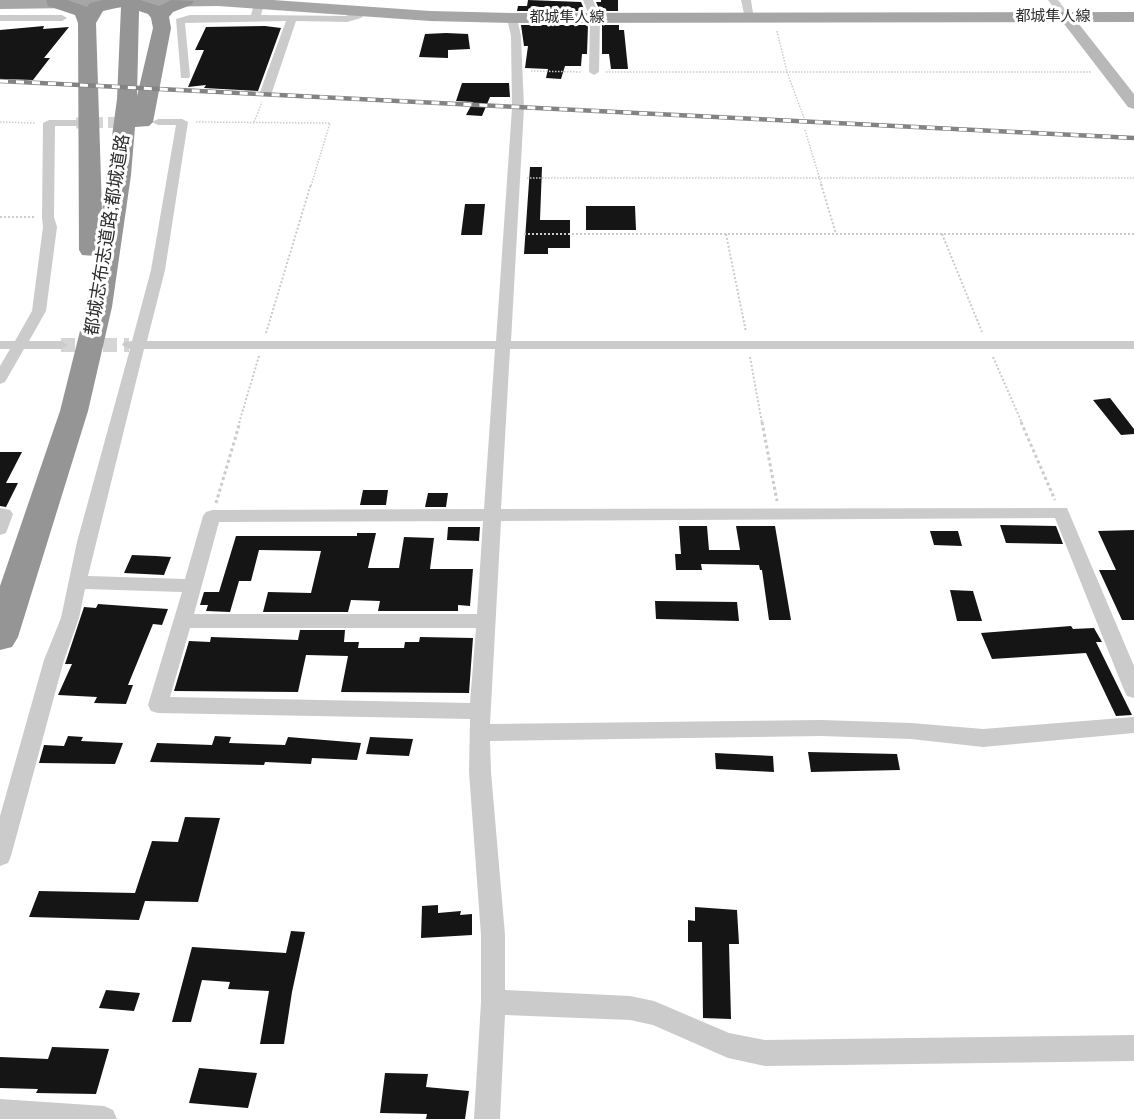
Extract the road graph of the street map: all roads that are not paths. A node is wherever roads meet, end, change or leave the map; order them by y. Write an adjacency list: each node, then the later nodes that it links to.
1 (183, 0): 5 (main road, 都城隼人線); 8 (main road, 都城隼人線); 10 (highway)
2 (588, 0): 15 (street)
3 (746, 0): 16 (street)
4 (1053, 0): 11 (street)
5 (127, 2): 7 (main road, 都城隼人線); 10 (highway); 18 (highway); 21 (highway)
6 (0, 4): 7 (main road, 都城隼人線)
7 (60, 7): 13 (street); 18 (highway)
8 (258, 7): 9 (main road, 都城隼人線); 17 (street); 20 (street)
9 (363, 11): 14 (main road, 都城隼人線); 17 (street)
10 (160, 17): 21 (highway)
11 (1066, 17): 12 (main road, 都城隼人線); 16 (main road, 都城隼人線); 23 (street)
12 (1134, 17)
13 (0, 18)
14 (512, 18): 15 (main road, 都城隼人線); 30 (street)
15 (595, 18): 16 (main road, 都城隼人線); 19 (street)
16 (750, 18)
17 (292, 19): 22 (street)
18 (87, 23): 33 (highway)
19 (594, 72)
20 (185, 76)
21 (138, 90): 33 (highway, 都城志布志道路;都城道路)
22 (265, 96)
23 (1134, 104)
24 (158, 122): 26 (street)
25 (76, 123): 28 (street)
26 (134, 344): 30 (street); 37 (street)
27 (0, 345): 28 (street)
28 (19, 345): 29 (street); 32 (street)
29 (61, 345)
30 (504, 345): 31 (street); 35 (street)
31 (1134, 345)
32 (0, 379)
33 (74, 411): 41 (highway, 都城志布志道路;都城道路)
34 (0, 514): 36 (street)
35 (493, 515): 38 (street); 40 (street); 42 (street)
36 (0, 529)
37 (78, 582): 38 (street); 45 (street)
38 (194, 586): 39 (street)
39 (183, 621): 40 (street); 43 (street)
40 (486, 621): 43 (street)
41 (0, 637)
42 (1134, 690)
43 (480, 722): 44 (street); 46 (street)
44 (1134, 726)
45 (0, 856)
46 (493, 1002): 47 (street); 50 (street)
47 (1134, 1048)
48 (0, 1112): 49 (street)
49 (104, 1119)
50 (487, 1119)

